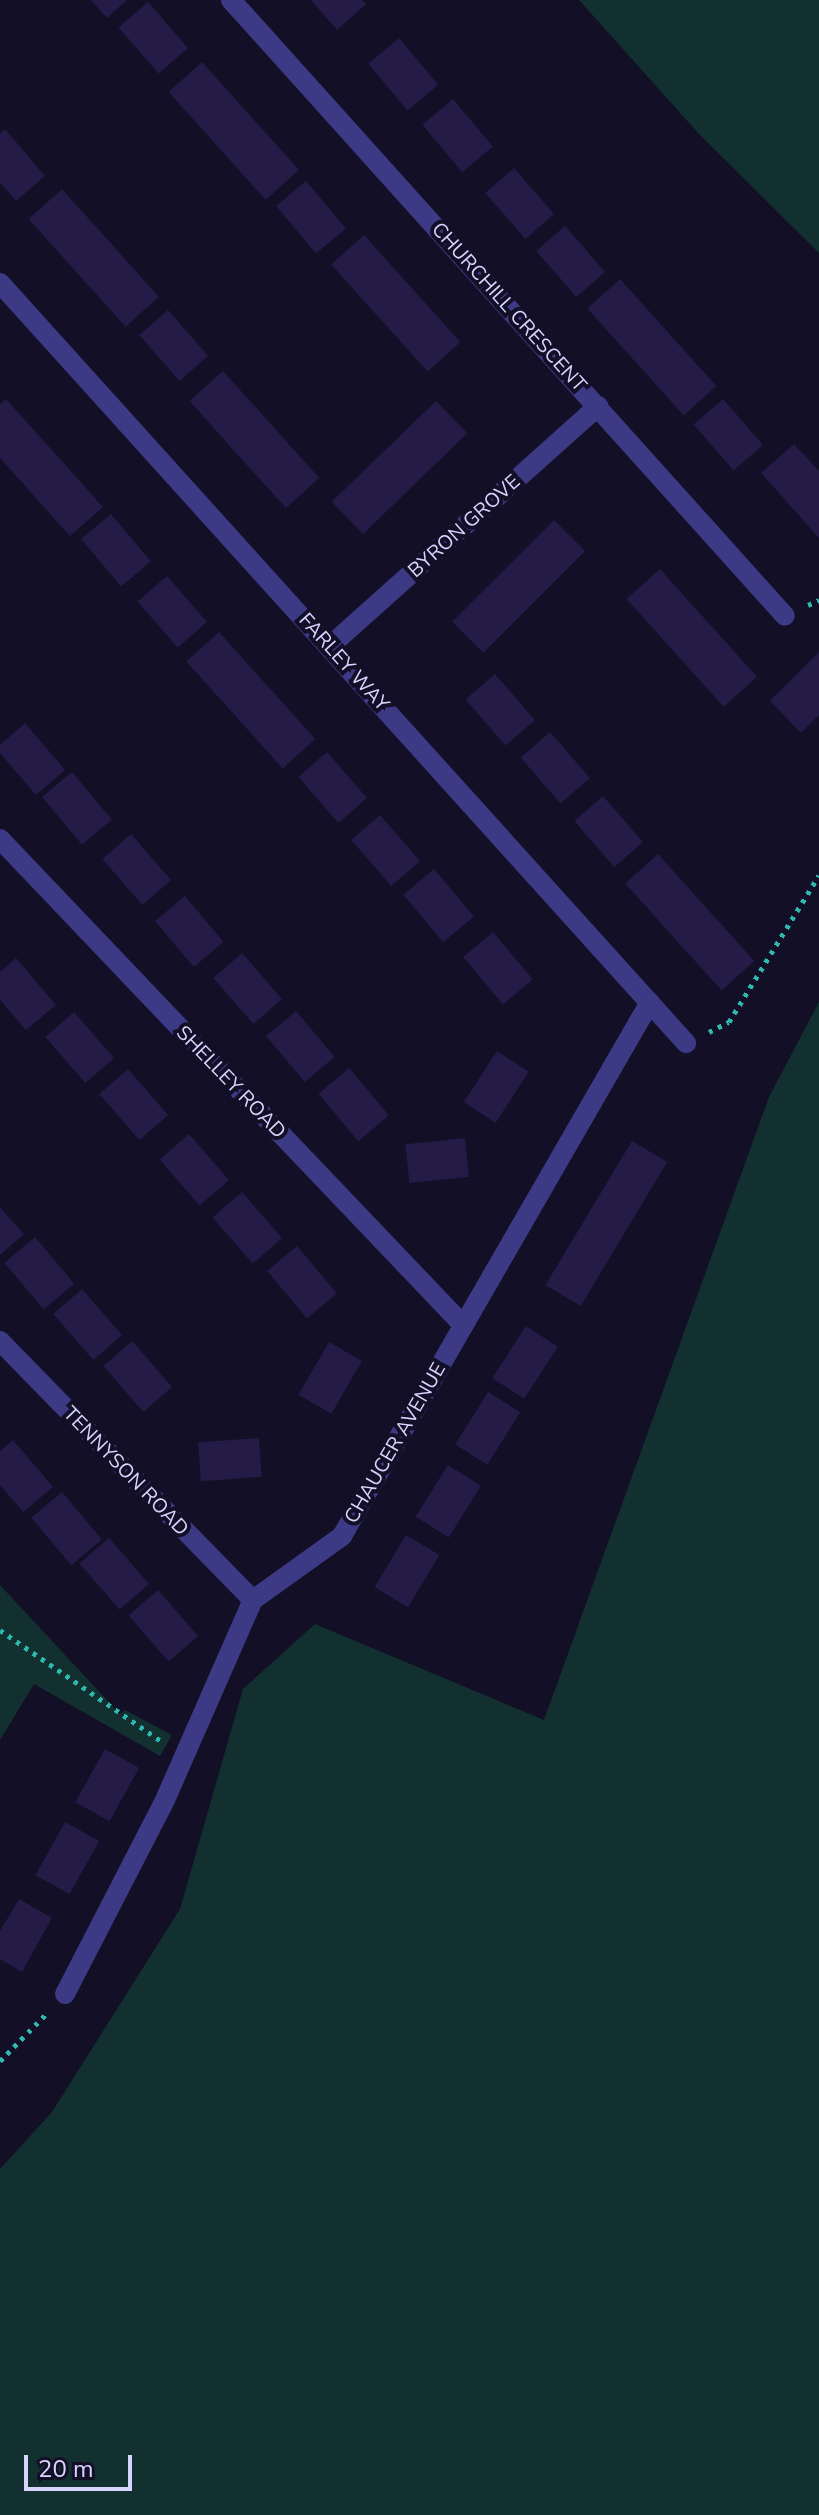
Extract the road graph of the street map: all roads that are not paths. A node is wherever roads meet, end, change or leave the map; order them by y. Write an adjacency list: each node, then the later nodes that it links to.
1 (231, 0): 3 (street, CHURCHILL CRESCENT)
2 (0, 283): 5 (street, FARLEY WAY)
3 (598, 406): 4 (street, CHURCHILL CRESCENT); 5 (street, BYRON GROVE)
4 (785, 616)
5 (330, 646): 7 (street, FARLEY WAY)
6 (0, 839): 9 (street, SHELLEY ROAD)
7 (650, 1002): 8 (street, FARLEY WAY); 9 (street, CHAUCER AVENUE)
8 (686, 1043)
9 (463, 1325): 11 (street, CHAUCER AVENUE)
10 (0, 1341): 11 (street, TENNYSON ROAD)
11 (253, 1600): 12 (street)
12 (65, 1994)

